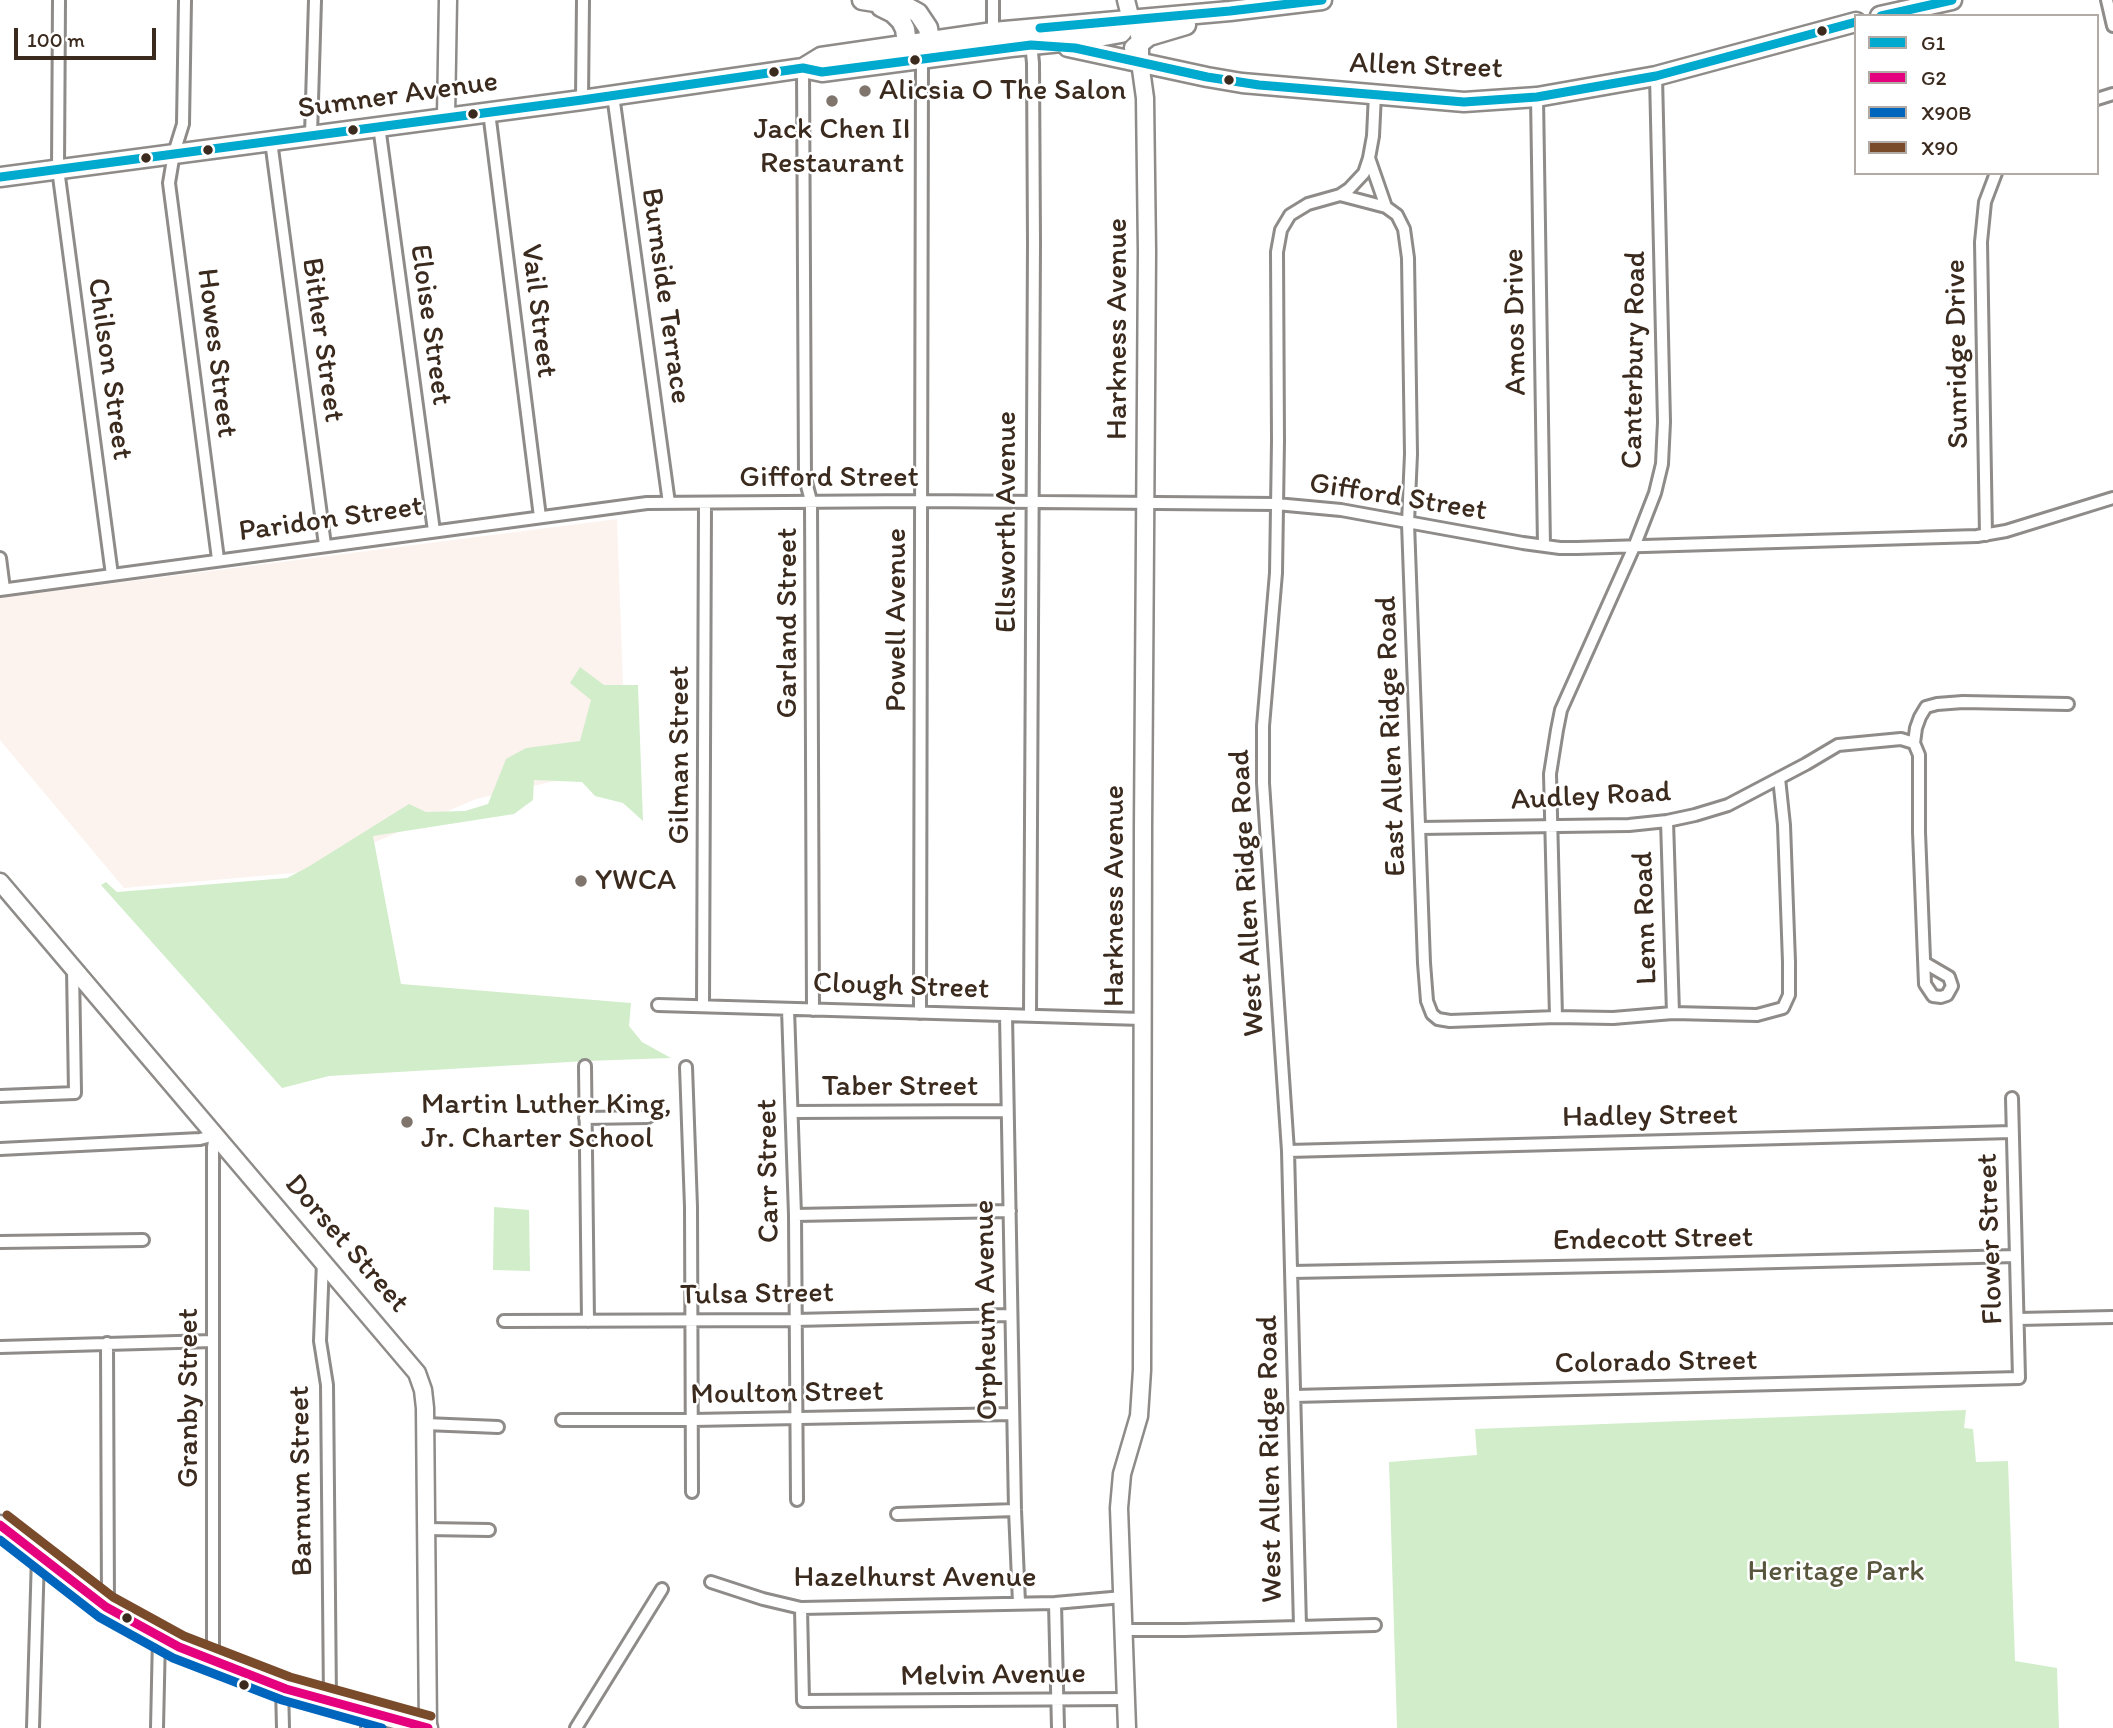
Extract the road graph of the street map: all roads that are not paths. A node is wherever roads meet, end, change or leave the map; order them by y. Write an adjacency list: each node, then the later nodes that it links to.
1 (59, 0): 36 (street, Chilson Street)
2 (185, 0): 34 (street, Howes Street)
3 (315, 0): 32 (street)
4 (448, 0): 30 (main road)
5 (583, 0): 28 (street)
6 (993, 0): 17 (street)
7 (1126, 0): 14 (main road, Harkness Avenue)
8 (1322, 0): 12 (main road, Sumner Avenue)
9 (1952, 0): 13 (main road)
10 (2107, 0): 16 (street)
11 (867, 1): 19 (main road); 20 (main road)
12 (1230, 6): 14 (main road, Sumner Avenue); 21 (main road, Sumner Avenue)
13 (1888, 9)
14 (1131, 20): 18 (main road, Sumner Avenue); 21 (main road, Harkness Avenue)
15 (1854, 23): 24 (main road, Allen Street)
16 (2113, 26)
17 (993, 33): 18 (main road, Sumner Avenue); 19 (main road, Sumner Avenue)
18 (1031, 37): 21 (main road, Allen Street); 22 (main road, Sumner Avenue); 46 (street, Ellsworth Avenue)
19 (930, 41): 20 (main road, Sumner Avenue); 22 (main road)
20 (907, 44): 22 (main road); 23 (main road, Sumner Avenue)
21 (1138, 50): 25 (main road, Allen Street); 47 (main road, Harkness Avenue)
22 (922, 59): 23 (main road, Sumner Avenue); 43 (street, Powell Avenue)
23 (803, 68): 26 (main road, Sumner Avenue); 42 (street, Garland Street)
24 (1656, 76): 27 (main road, Allen Street); 55 (street, Canterbury Road)
25 (1375, 94): 27 (main road, Allen Street); 35 (street, East Allen Ridge Road)
26 (613, 95): 28 (main road, Sumner Avenue); 44 (street, Burnside Terrace)
27 (1538, 97): 54 (street, Amos Drive)
28 (582, 100): 29 (main road, Sumner Avenue)
29 (489, 112): 30 (main road, Sumner Avenue); 49 (street, Vail Street)
30 (446, 117): 31 (main road, Sumner Avenue)
31 (379, 126): 32 (main road, Sumner Avenue); 51 (street, Eloise Street)
32 (311, 135): 33 (main road, Sumner Avenue)
33 (271, 141): 34 (main road, Sumner Avenue); 53 (street, Bither Street)
34 (174, 153): 36 (main road, Sumner Avenue); 57 (street, Howes Street)
35 (1369, 158): 39 (street, West Allen Ridge Road); 40 (street, East Allen Ridge Road)
36 (58, 169): 38 (main road, Sumner Avenue); 58 (street, Chilson Street)
37 (1995, 175): 52 (street, Sunridge Drive)
38 (0, 177)
39 (1340, 195): 40 (street); 48 (street, West Allen Ridge Road)
40 (1386, 207): 50 (street, East Allen Ridge Road)
41 (2113, 498): 52 (street, Gifford Street)
42 (811, 501): 43 (street, Gifford Street); 45 (street, Gifford Street); 73 (street, Garland Street)
43 (922, 501): 46 (street, Gifford Street); 74 (street, Powell Avenue)
44 (669, 503): 45 (street, Gifford Street); 49 (street, Paridon Street)
45 (705, 503): 71 (street, Gilman Street)
46 (1032, 503): 47 (street, Gifford Street); 77 (street, Ellsworth Avenue)
47 (1145, 503): 48 (street, Gifford Street); 79 (main road, Harkness Avenue)
48 (1276, 504): 50 (street, Gifford Street); 91 (street, West Allen Ridge Road)
49 (540, 517): 51 (street, Paridon Street)
50 (1408, 523): 54 (street, Gifford Street); 65 (street, East Allen Ridge Road)
51 (433, 531): 53 (street, Paridon Street)
52 (1986, 536): 55 (street, Gifford Street)
53 (325, 545): 57 (street, Paridon Street)
54 (1544, 546): 55 (street, Gifford Street)
55 (1634, 547): 64 (street, Canterbury Road)
56 (0, 558): 59 (street)
57 (218, 559): 58 (street, Paridon Street)
58 (112, 575): 59 (street, Paridon Street)
59 (2, 590)
60 (2068, 704): 61 (street)
61 (1914, 743): 62 (street, Audley Road); 68 (street)
62 (1779, 778): 63 (street, Audley Road); 75 (street, East Allen Ridge Road)
63 (1667, 821): 64 (street, Audley Road); 75 (street, Lenn Road)
64 (1552, 825): 65 (street, Audley Road); 78 (street, Canterbury Road)
65 (1420, 828): 78 (street, East Allen Ridge Road)
66 (0, 882): 67 (main road, Dorset Street)
67 (7, 900): 69 (main road, Dorset Street)
68 (1925, 963)
69 (72, 966): 82 (street); 89 (main road, Dorset Street)
70 (658, 1005): 71 (street, Clough Street)
71 (703, 1006): 72 (street, Clough Street)
72 (788, 1009): 73 (street, Clough Street); 85 (street, Carr Street)
73 (813, 1010): 74 (street, Clough Street)
74 (920, 1013): 76 (street, Clough Street)
75 (1673, 1013): 78 (street, East Allen Ridge Road)
76 (1006, 1015): 77 (street, Clough Street); 84 (street, Orpheum Avenue)
77 (1030, 1015): 79 (street, Clough Street)
78 (1556, 1017)
79 (1143, 1019): 127 (main road, Harkness Avenue)
80 (585, 1066): 87 (street)
81 (686, 1067): 105 (street)
82 (0, 1096)
83 (2011, 1098): 88 (street, Flower Street)
84 (1007, 1111): 85 (street, Taber Street); 92 (street, Orpheum Avenue)
85 (793, 1112): 93 (street, Carr Street)
86 (648, 1117): 87 (street)
87 (585, 1118): 104 (street)
88 (2012, 1132): 91 (street, Hadley Street); 96 (street, Flower Street)
89 (215, 1135): 90 (street); 97 (main road, Dorset Street); 106 (street, Granby Street)
90 (0, 1149)
91 (1288, 1151): 98 (street, West Allen Ridge Road)
92 (1010, 1211): 93 (street); 99 (street, Orpheum Avenue)
93 (795, 1215): 102 (street, Carr Street)
94 (143, 1240): 95 (street)
95 (0, 1241)
96 (2016, 1256): 98 (street, Endecott Street); 101 (street, Flower Street)
97 (323, 1261): 115 (main road, Dorset Street); 140 (street, Barnum Street)
98 (1292, 1272): 110 (street, West Allen Ridge Road)
99 (1011, 1315): 102 (street, Tulsa Street); 111 (street, Orpheum Avenue)
100 (2113, 1317): 101 (street)
101 (2018, 1319): 109 (street, Flower Street)
102 (795, 1320): 105 (street, Tulsa Street); 112 (street, Carr Street)
103 (503, 1321): 104 (street, Tulsa Street)
104 (588, 1321): 105 (street, Tulsa Street)
105 (691, 1321): 114 (street)
106 (213, 1341): 107 (street); 136 (street, Granby Street)
107 (107, 1343): 108 (street); 131 (street)
108 (0, 1347)
109 (2019, 1378): 110 (street, Colorado Street)
110 (1294, 1396): 133 (street, West Allen Ridge Road)
111 (1013, 1414): 112 (street, Moulton Street); 119 (street, Orpheum Avenue)
112 (796, 1418): 114 (street, Moulton Street); 118 (street, Carr Street)
113 (562, 1420): 114 (street, Moulton Street)
114 (693, 1420): 117 (street)
115 (425, 1424): 116 (street); 122 (main road, Dorset Street)
116 (498, 1427)
117 (692, 1492)
118 (797, 1500)
119 (1015, 1510): 120 (street); 128 (street, Orpheum Avenue)
120 (897, 1514)
121 (0, 1525): 124 (main road)
122 (426, 1529): 123 (street); 145 (main road, Dorset Street)
123 (489, 1530)
124 (38, 1556): 131 (main road); 142 (street)
125 (711, 1583): 130 (street, Hazelhurst Avenue)
126 (662, 1589): 146 (street)
127 (1123, 1597): 129 (street, Hazelhurst Avenue); 134 (main road, Harkness Avenue)
128 (1019, 1603): 129 (street, Hazelhurst Avenue); 130 (street, Hazelhurst Avenue)
129 (1055, 1603): 139 (street)
130 (802, 1608): 139 (street, Melvin Avenue)
131 (108, 1609): 135 (main road)
132 (1375, 1625): 133 (street)
133 (1300, 1626): 134 (street)
134 (1124, 1630): 138 (main road, Harkness Avenue)
135 (159, 1637): 136 (main road); 143 (street)
136 (213, 1661): 137 (main road)
137 (282, 1687): 140 (main road); 144 (street)
138 (1126, 1699): 139 (street, Melvin Avenue); 148 (main road, Harkness Avenue)
139 (1058, 1700): 147 (street)
140 (330, 1701): 141 (main road)
141 (368, 1720): 145 (main road)
142 (33, 1728)
143 (158, 1728)
144 (283, 1728)
145 (428, 1728)
146 (576, 1728)
147 (1058, 1728)
148 (1127, 1728)

